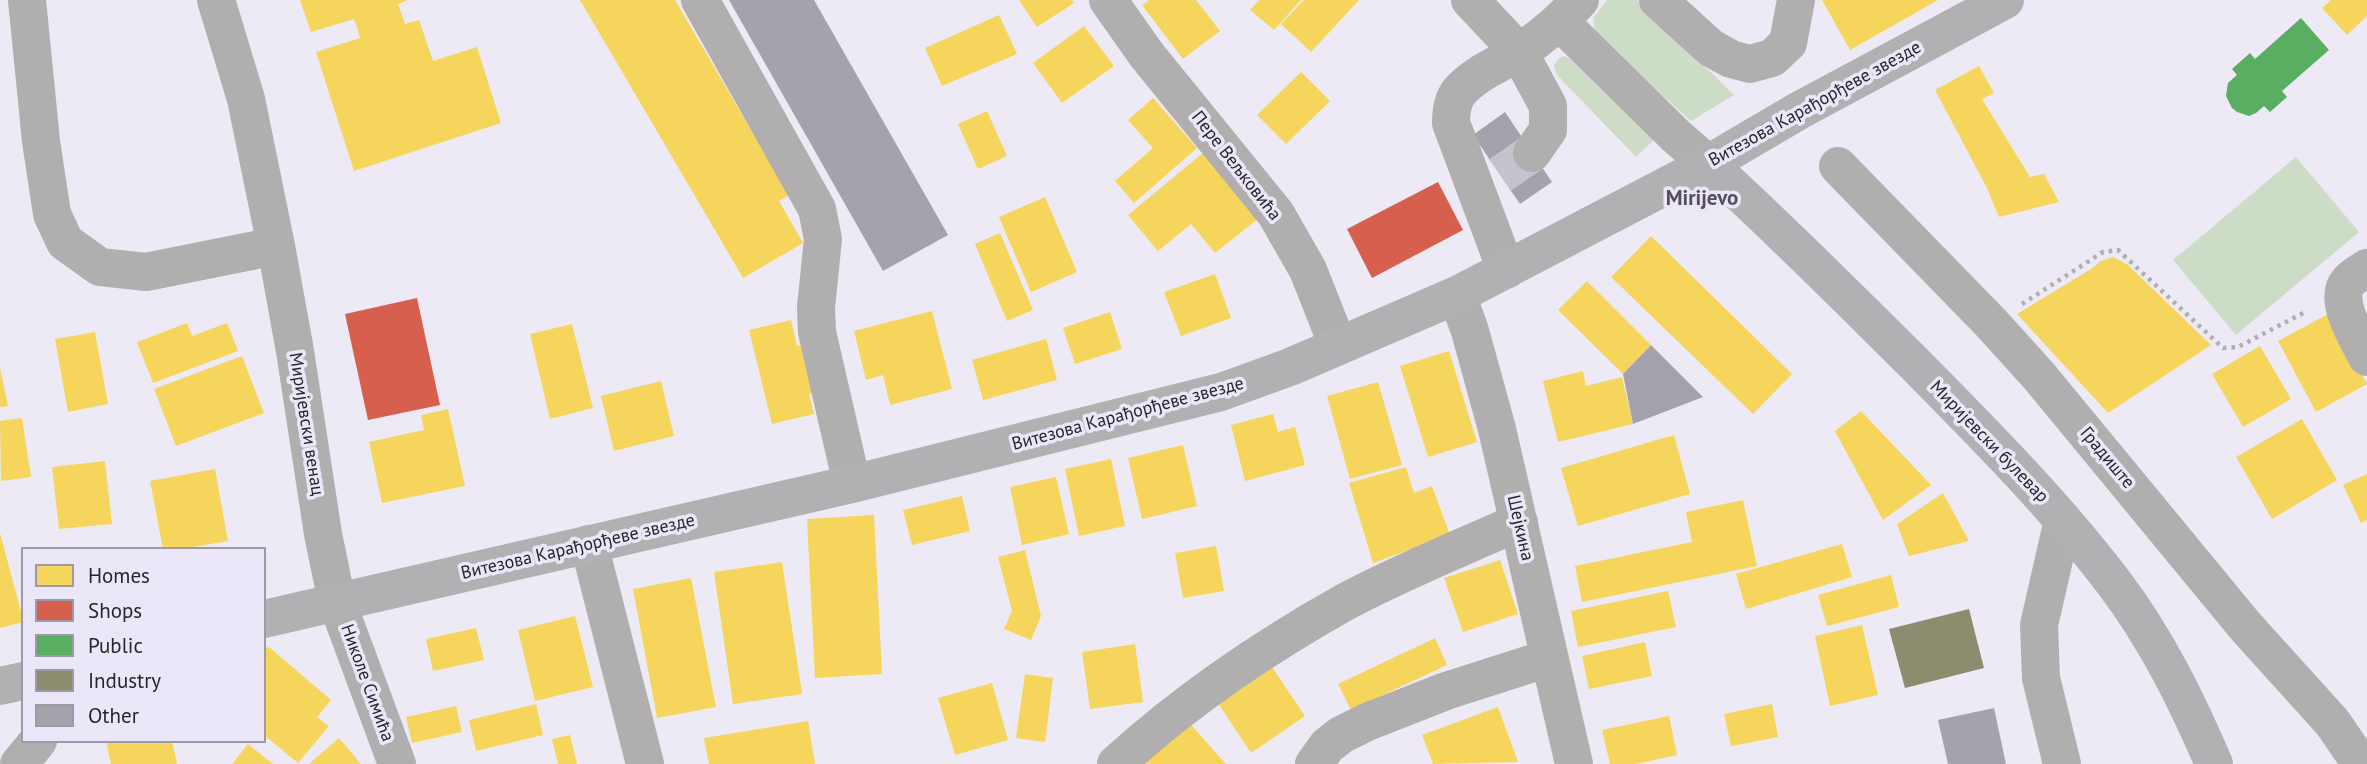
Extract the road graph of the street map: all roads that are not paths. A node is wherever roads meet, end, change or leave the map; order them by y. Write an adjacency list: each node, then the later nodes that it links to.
1 (27, 0): 16 (street)
2 (216, 0): 16 (street, Миријевски венац)
3 (700, 0): 22 (street)
4 (1108, 0): 20 (street, Пере Вељковића)
5 (1470, 0): 10 (street)
6 (1657, 0): 7 (street)
7 (1796, 0)
8 (2005, 0): 12 (main road, Витезова Карађорђеве звезде)
9 (1570, 11): 10 (street); 12 (street)
10 (1519, 52): 11 (street); 15 (street)
11 (1532, 153)
12 (1708, 164): 17 (main road, Витезова Карађорђеве звезде); 23 (main road, Миријевски булевар)
13 (1838, 166): 40 (street, Градиште)
14 (1500, 175): 15 (street)
15 (1485, 210): 17 (street)
16 (276, 246): 26 (street, Миријевски венац)
17 (1506, 270): 19 (main road, Витезова Карађорђеве звезде)
18 (2355, 280): 21 (street)
19 (1457, 295): 20 (main road, Витезова Карађорђеве звезде); 24 (street, Шејкина)
20 (1338, 346): 22 (main road, Витезова Карађорђеве звезде)
21 (2367, 358)
22 (852, 484): 25 (main road, Витезова Карађорђеве звезде)
23 (2063, 520): 38 (street); 39 (main road, Миријевски булевар)
24 (1519, 522): 28 (street, Шејкина); 35 (street)
25 (589, 544): 26 (main road, Витезова Карађорђеве звезде); 34 (street)
26 (337, 602): 27 (main road, Витезова Карађорђеве звезде); 33 (street, Николе Симића)
27 (266, 619)
28 (1549, 658): 36 (street); 37 (street, Шејкина)
29 (21, 682): 30 (main road)
30 (0, 687)
31 (36, 743): 32 (street)
32 (19, 764)
33 (397, 764)
34 (645, 764)
35 (1116, 764)
36 (1314, 764)
37 (1574, 764)
38 (2063, 764)
39 (2214, 764)
40 (2361, 764)

